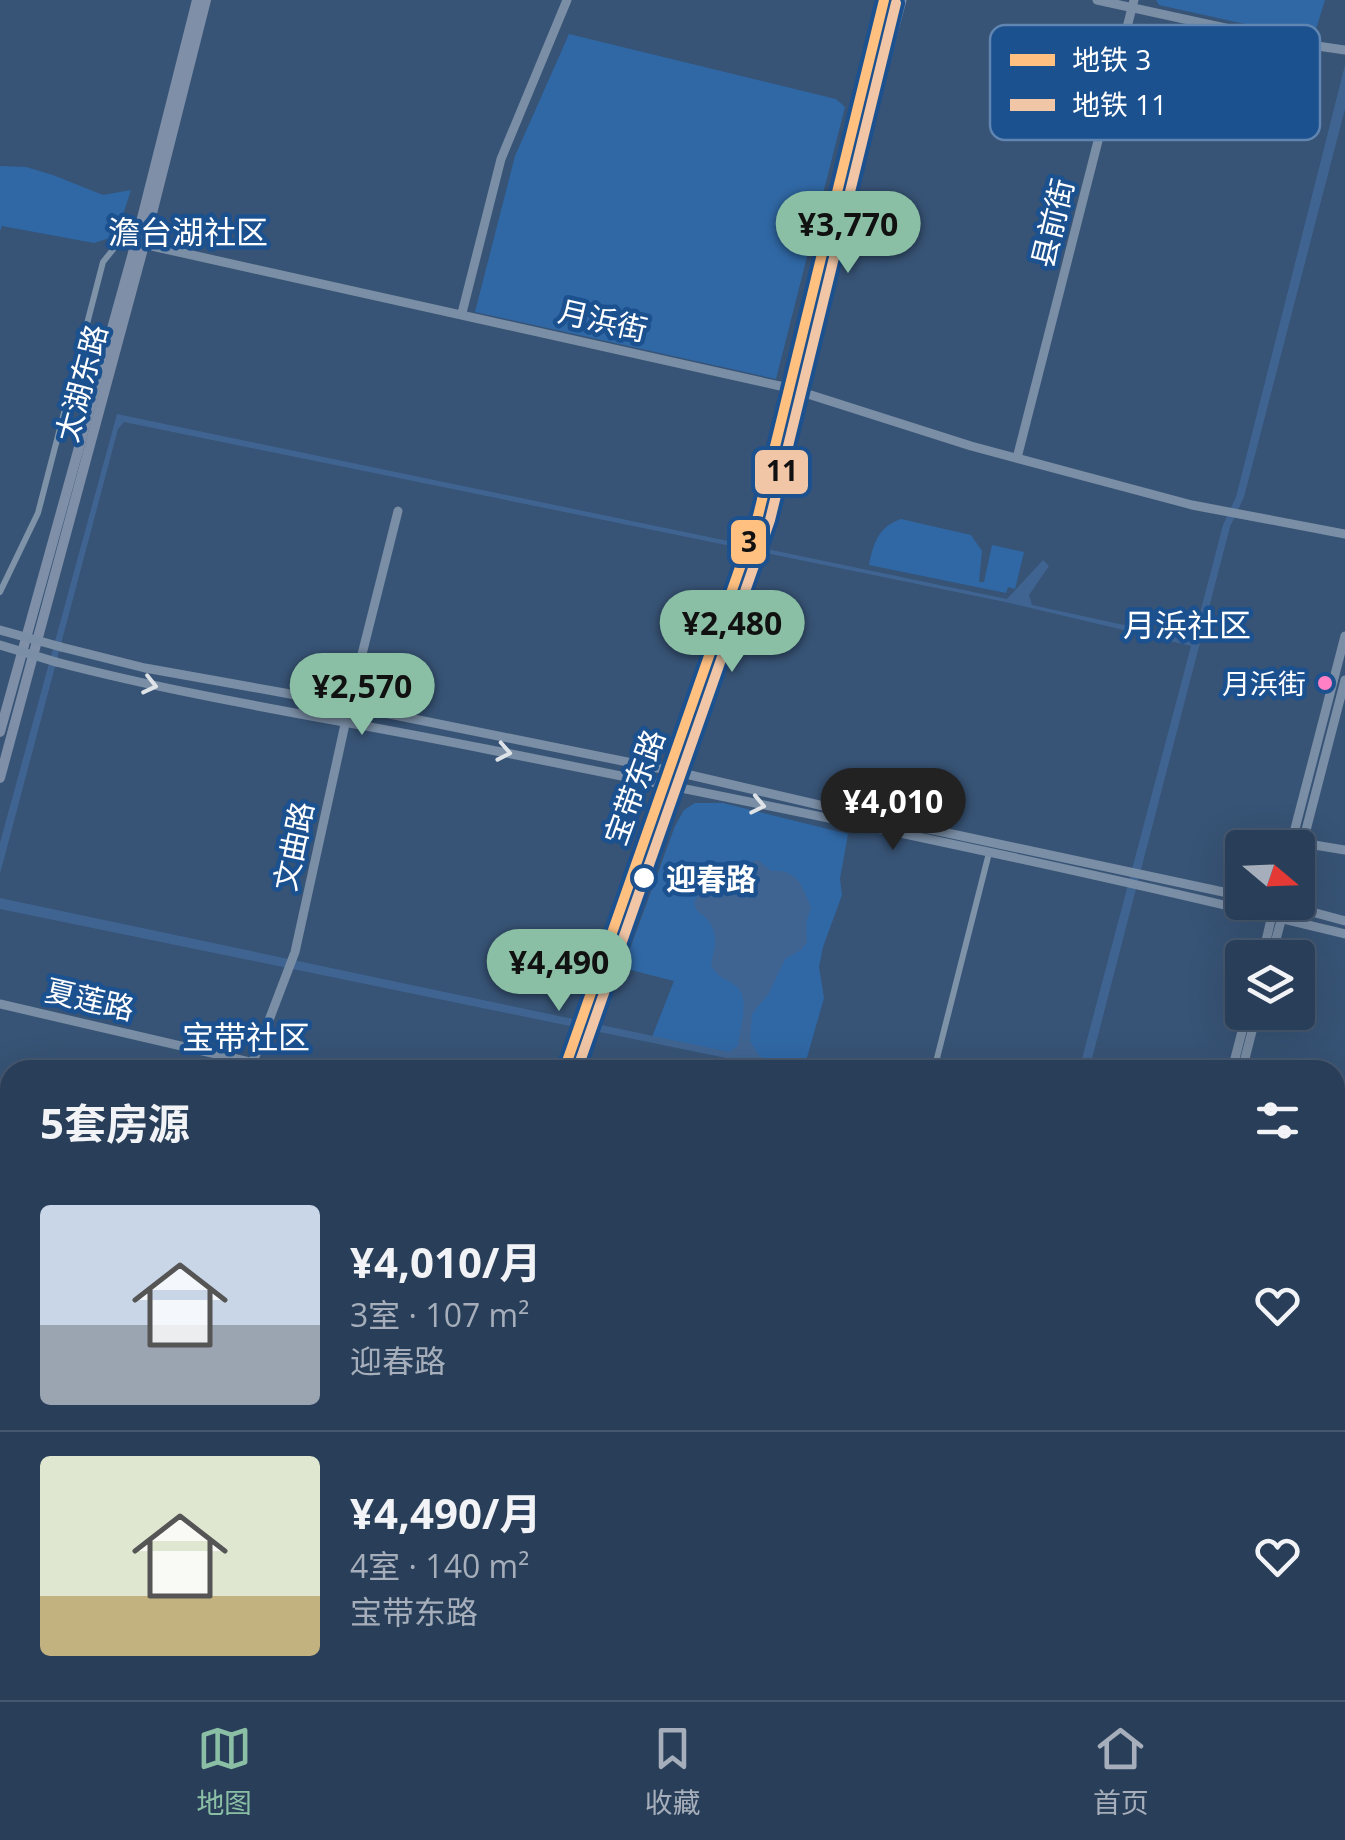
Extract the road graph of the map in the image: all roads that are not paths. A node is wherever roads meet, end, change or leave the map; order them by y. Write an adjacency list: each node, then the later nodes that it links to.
1 (197, 0): 12 (main road, 太湖东路)
2 (206, 0): 12 (main road, 太湖东路)
3 (567, 0): 13 (main road)
4 (893, 0): 14 (main road, 宝带东路)
5 (902, 0): 14 (main road, 宝带东路)
6 (1097, 0): 7 (main road)
7 (1134, 4): 8 (main road)
8 (1220, 25)
9 (1320, 46): 10 (main road)
10 (1345, 50)
11 (1099, 140): 15 (main road, 县前街)
12 (140, 244): 13 (main road, 月浜街); 18 (street); 25 (main road, 太湖东路); 27 (main road, 太湖东路)
13 (462, 314): 14 (main road, 月浜街)
14 (794, 389): 15 (main road, 月浜街); 26 (main road, 宝带东路)
15 (1017, 458): 17 (main road, 月浜街)
16 (398, 511): 23 (main road, 文曲路)
17 (1345, 534)
18 (0, 592)
19 (0, 630): 23 (main road, bridge)
20 (1345, 636): 29 (main road)
21 (0, 645): 24 (main road, one-way to 24, bridge)
22 (1345, 680): 30 (main road)
23 (349, 706): 24 (main road, 文曲路); 26 (main road)
24 (346, 721): 28 (main road, one-way to 28); 46 (main road, 文曲路)
25 (0, 732)
26 (672, 771): 28 (main road, 宝带东路); 34 (main road)
27 (0, 778)
28 (667, 785): 33 (main road, one-way to 33); 44 (main road, 宝带东路)
29 (1295, 830)
30 (1305, 830)
31 (1315, 845): 32 (main road)
32 (1345, 850)
33 (989, 852): 34 (main road); 49 (street)
34 (1137, 878): 35 (main road); 36 (main road)
35 (1225, 893)
36 (1225, 903)
37 (1315, 913): 39 (main road)
38 (1289, 920): 40 (main road)
39 (1345, 921)
40 (1345, 934)
41 (0, 1004): 45 (main road, 夏莲路)
42 (1242, 1030): 50 (main road)
43 (1252, 1030): 51 (main road)
44 (573, 1046): 47 (main road, 宝带东路); 48 (main road, 宝带东路)
45 (227, 1060)
46 (253, 1060)
47 (566, 1060)
48 (571, 1060)
49 (937, 1060)
50 (1235, 1060)
51 (1245, 1060)

